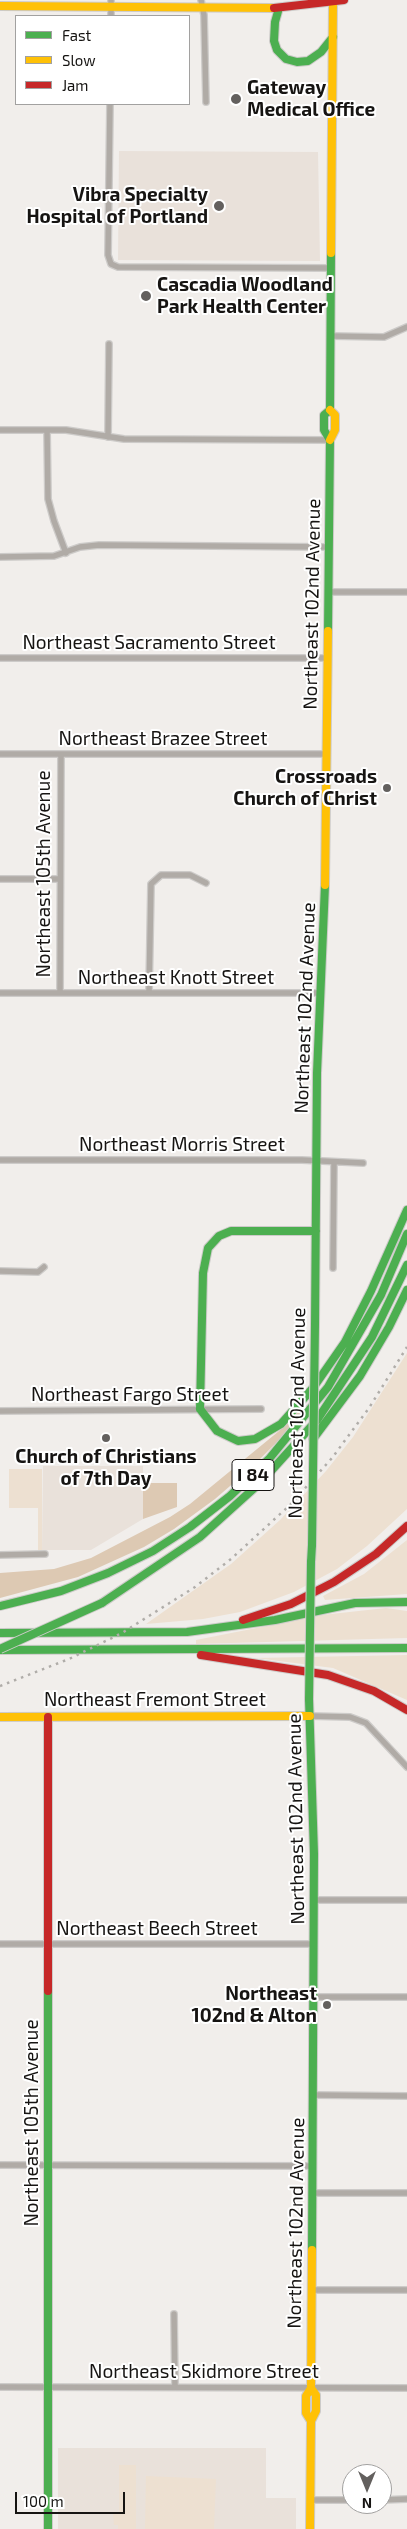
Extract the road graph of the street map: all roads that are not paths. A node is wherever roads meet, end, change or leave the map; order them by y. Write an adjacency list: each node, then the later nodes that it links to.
1 (344, 0): 2 (main road)
2 (333, 1): 6 (main road); 7 (main road, Northeast 102nd Avenue)
3 (112, 4): 4 (main road); 5 (main road)
4 (202, 4): 6 (main road); 8 (street)
5 (0, 6)
6 (279, 8): 7 (main road)
7 (333, 37): 10 (main road, Northeast 102nd Avenue)
8 (206, 102)
9 (110, 105): 10 (street)
10 (331, 268): 12 (main road, Northeast 102nd Avenue)
11 (407, 327): 12 (street)
12 (331, 336): 17 (main road, Northeast 102nd Avenue)
13 (109, 344): 16 (street)
14 (0, 430): 15 (street)
15 (47, 430): 16 (street); 19 (street)
16 (108, 437): 17 (street)
17 (330, 440): 18 (main road, Northeast 102nd Avenue)
18 (328, 547): 19 (street); 21 (main road, Northeast 102nd Avenue)
19 (66, 552): 20 (street)
20 (0, 557)
21 (328, 592): 22 (street); 24 (main road, Northeast 102nd Avenue)
22 (407, 592)
23 (0, 658): 24 (street, Northeast Sacramento Street)
24 (327, 658): 26 (main road, Northeast 102nd Avenue)
25 (0, 754): 27 (street, Northeast Brazee Street)
26 (326, 754): 27 (street, Northeast Brazee Street); 34 (main road, Northeast 102nd Avenue)
27 (61, 755): 29 (street, Northeast 105th Avenue)
28 (0, 879): 29 (street)
29 (60, 879): 33 (street, Northeast 105th Avenue)
30 (206, 883): 31 (street)
31 (149, 992): 33 (street, Northeast Knott Street); 34 (street, Northeast Knott Street)
32 (0, 993): 33 (street, Northeast Knott Street)
33 (60, 993)
34 (321, 993): 36 (main road, Northeast 102nd Avenue)
35 (0, 1160): 36 (street, Northeast Morris Street)
36 (318, 1162): 37 (street, Northeast Morris Street); 40 (main road, Northeast 102nd Avenue)
37 (334, 1163): 38 (street, Northeast Morris Street); 44 (street)
38 (363, 1163)
39 (407, 1210): 47 (main road)
40 (316, 1231): 47 (main road); 50 (main road, Northeast 102nd Avenue, bridge)
41 (407, 1234): 55 (main road, I 84)
42 (407, 1265): 59 (main road, I 84, bridge)
43 (44, 1268): 45 (street)
44 (333, 1268)
45 (0, 1271)
46 (407, 1290): 50 (main road)
47 (200, 1409): 48 (street, Northeast Fargo Street); 49 (street, Northeast Fargo Street)
48 (261, 1409)
49 (0, 1410)
50 (313, 1439): 62 (main road, Northeast 102nd Avenue, bridge)
51 (407, 1526): 56 (main road)
52 (0, 1554): 53 (street)
53 (45, 1554)
54 (407, 1602): 56 (main road)
55 (0, 1606)
56 (212, 1629): 57 (main road)
57 (0, 1633)
58 (407, 1648): 60 (main road)
59 (0, 1650): 60 (main road)
60 (173, 1650): 61 (main road)
61 (407, 1710)
62 (310, 1716): 64 (main road, Northeast Fremont Street); 65 (street); 66 (main road, Northeast 102nd Avenue)
63 (0, 1717): 64 (main road, Northeast Fremont Street)
64 (48, 1717): 69 (main road, Northeast 105th Avenue)
65 (407, 1767)
66 (315, 1900): 67 (street); 70 (main road, Northeast 102nd Avenue)
67 (407, 1900)
68 (0, 1944): 69 (street, Northeast Beech Street)
69 (48, 1944): 70 (street, Northeast Beech Street); 76 (main road, Northeast 105th Avenue)
70 (314, 1944): 71 (main road, Northeast 102nd Avenue)
71 (314, 1997): 72 (street); 73 (main road, Northeast 102nd Avenue)
72 (407, 1997)
73 (314, 2095): 74 (street); 77 (main road, Northeast 102nd Avenue)
74 (407, 2096)
75 (0, 2165): 76 (street)
76 (48, 2165): 77 (street); 84 (main road, Northeast 105th Avenue)
77 (313, 2166): 78 (main road, Northeast 102nd Avenue)
78 (312, 2193): 79 (street); 80 (main road, Northeast 102nd Avenue)
79 (407, 2193)
80 (312, 2290): 81 (street); 86 (main road, Northeast 102nd Avenue)
81 (407, 2290)
82 (174, 2314): 85 (street)
83 (0, 2387): 84 (street, Northeast Skidmore Street)
84 (48, 2387): 85 (street, Northeast Skidmore Street); 92 (main road, Northeast 105th Avenue)
85 (174, 2387): 86 (street, Northeast Skidmore Street)
86 (311, 2388): 87 (street, Northeast Skidmore Street); 88 (main road, Northeast 102nd Avenue)
87 (407, 2388)
88 (311, 2500): 89 (street); 93 (main road, Northeast 102nd Avenue)
89 (342, 2500)
90 (392, 2500): 91 (street)
91 (407, 2500)
92 (48, 2529)
93 (310, 2529)

